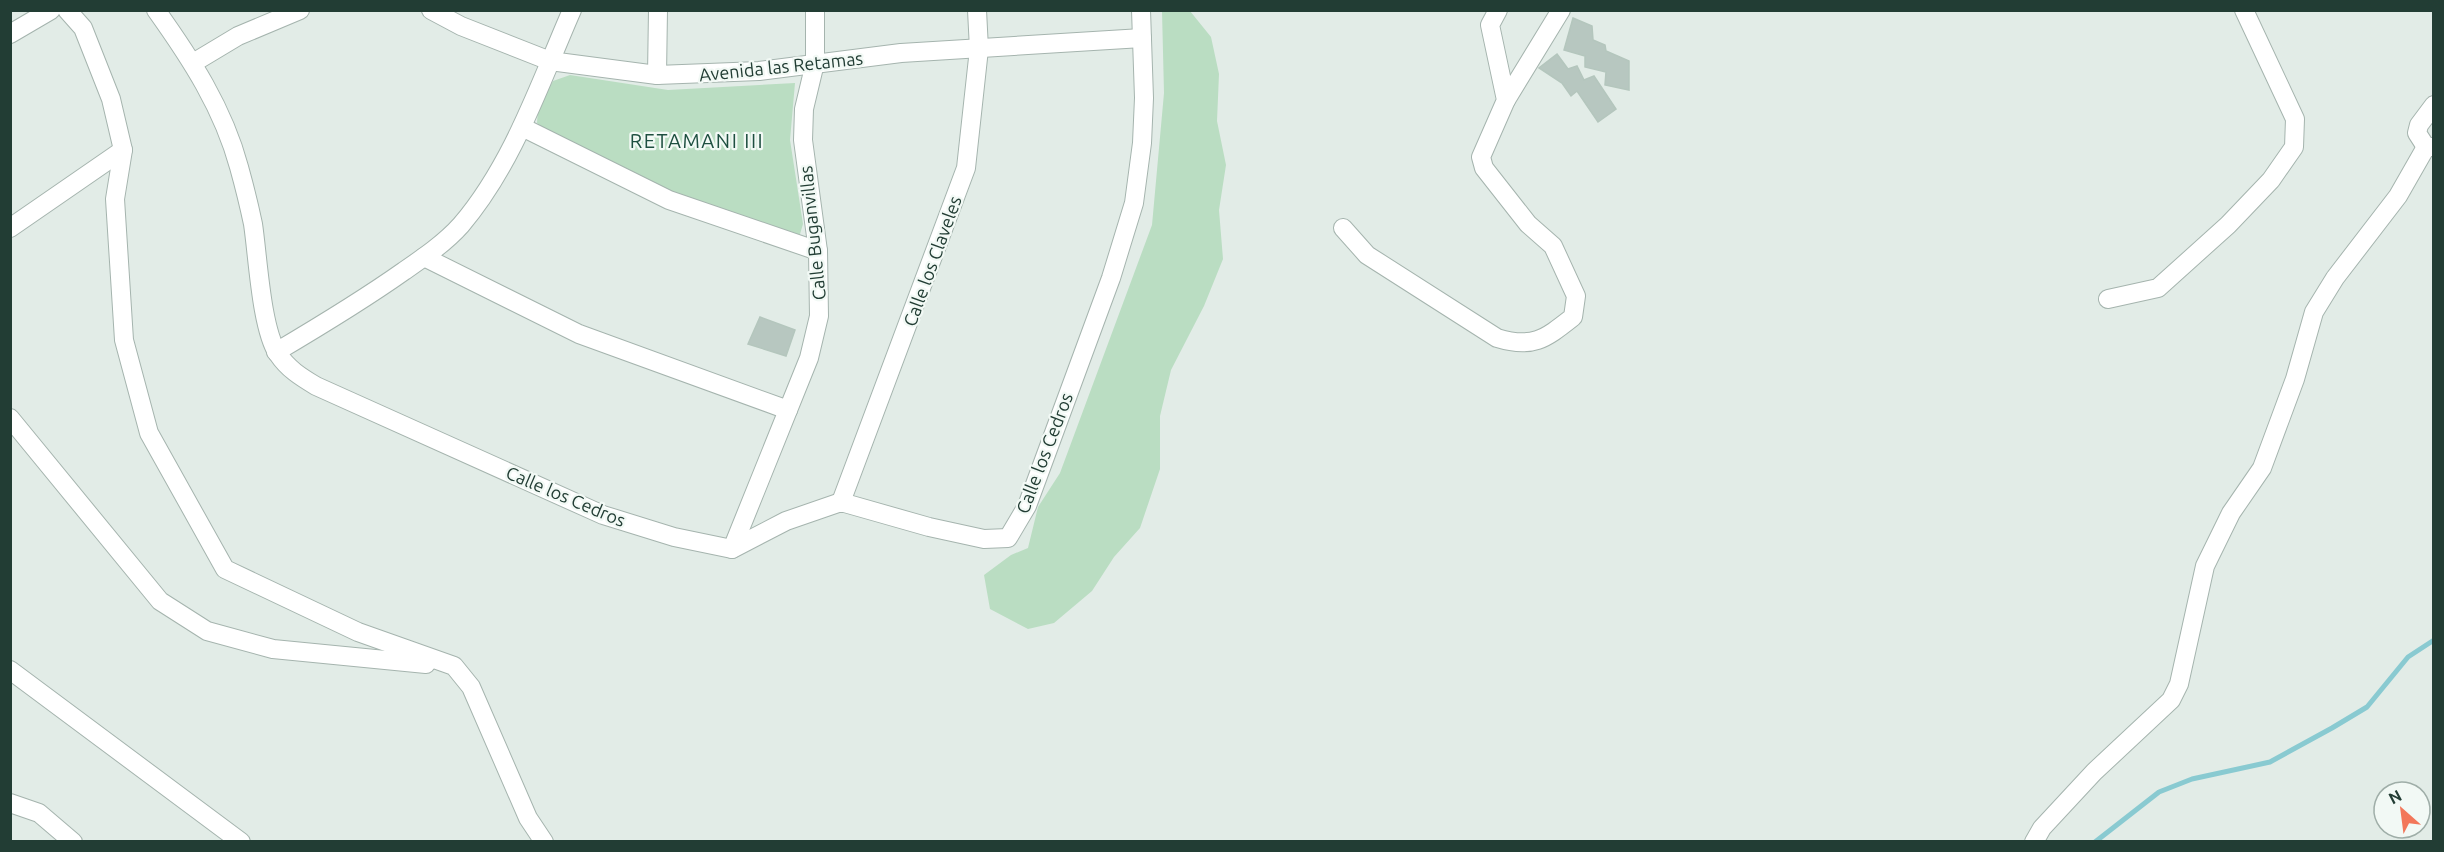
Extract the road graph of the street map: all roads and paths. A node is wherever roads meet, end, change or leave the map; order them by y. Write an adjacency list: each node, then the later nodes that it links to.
1 (51, 10): 14 (street)
2 (67, 10): 25 (street)
3 (156, 10): 18 (street, Calle los Cedros)
4 (300, 10): 18 (street)
5 (431, 10): 17 (street, Avenida las Retamas)
6 (572, 10): 17 (street)
7 (658, 10): 20 (street)
8 (815, 10): 19 (street, Calle Buganvillas)
9 (977, 10): 16 (street, Calle los Claveles)
10 (1140, 10): 15 (street, Calle los Cedros)
11 (1498, 10): 21 (street)
12 (1561, 10): 21 (street)
13 (2244, 10): 30 (street)
14 (10, 34)
15 (1142, 38): 16 (street, Avenida las Retamas); 34 (street, Calle los Cedros)
16 (979, 49): 19 (street, Avenida las Retamas); 34 (street, Calle los Claveles)
17 (550, 61): 20 (street, Avenida las Retamas); 23 (street)
18 (194, 63): 31 (street, Calle los Cedros)
19 (815, 63): 20 (street, Avenida las Retamas); 28 (street, Calle Buganvillas)
20 (657, 75)
21 (1506, 100): 27 (street)
22 (2433, 105): 24 (street)
23 (522, 128): 28 (street); 29 (street)
24 (2430, 147): 42 (street)
25 (123, 150): 26 (street); 36 (street)
26 (10, 228)
27 (1343, 228)
28 (818, 251): 32 (street, Calle Buganvillas)
29 (424, 257): 31 (street); 32 (street)
30 (2108, 299)
31 (276, 352): 35 (street, Calle los Cedros)
32 (788, 410): 35 (street, Calle Buganvillas)
33 (10, 418): 36 (street)
34 (841, 502): 35 (street)
35 (732, 549)
36 (454, 666): 41 (street)
37 (10, 670): 40 (street)
38 (10, 803): 39 (street)
39 (73, 842)
40 (241, 842)
41 (544, 842)
42 (2034, 842)

